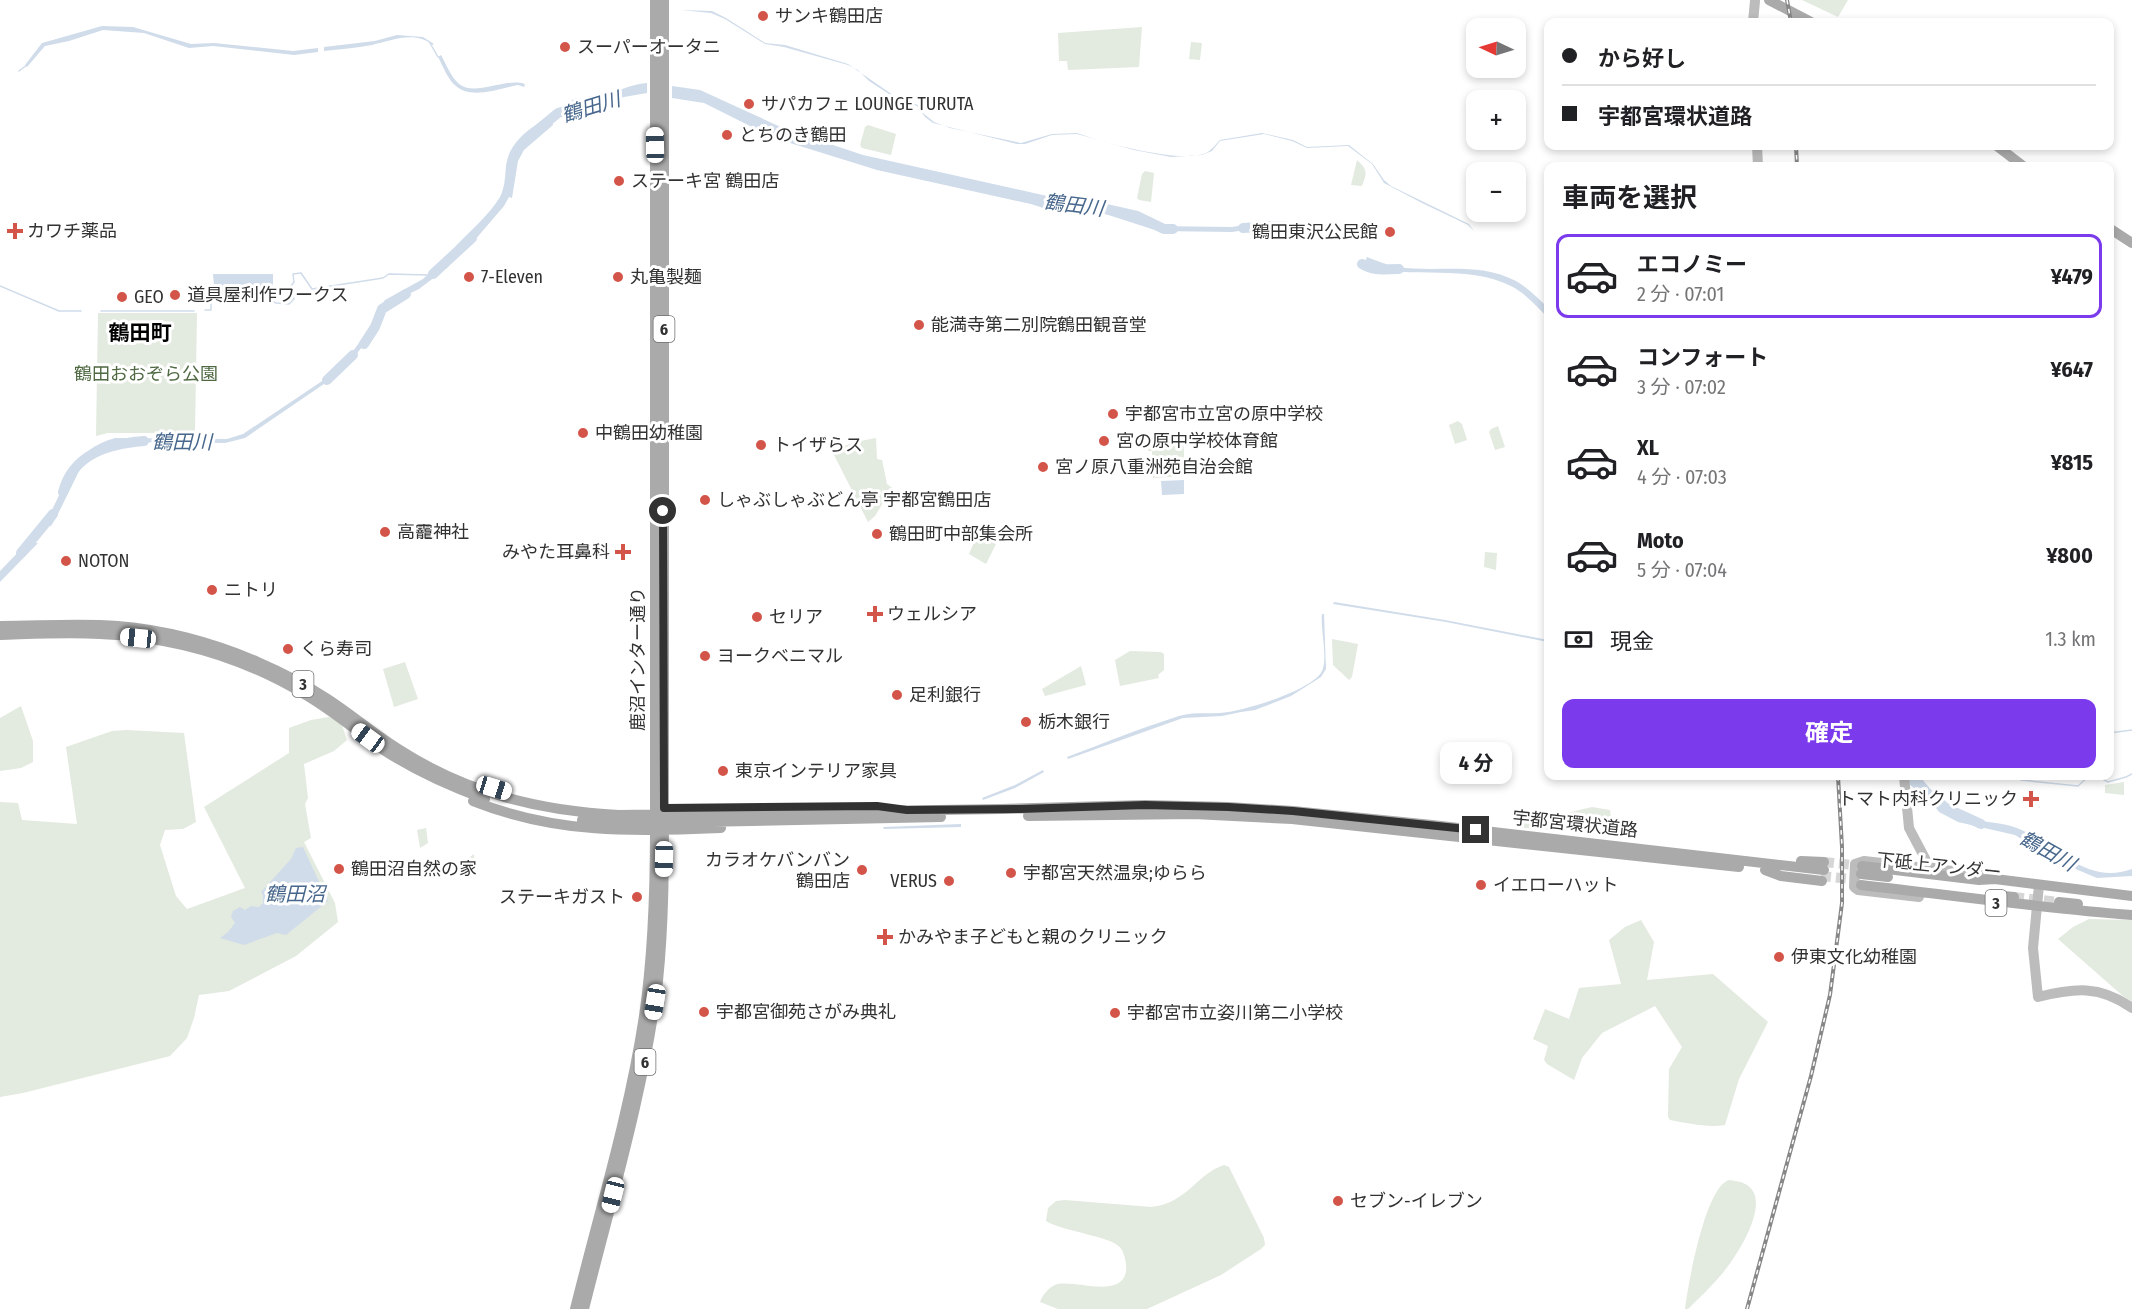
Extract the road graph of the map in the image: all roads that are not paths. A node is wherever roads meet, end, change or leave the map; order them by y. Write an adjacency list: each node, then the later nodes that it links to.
1 (655, 0): 7 (main road, 鹿沼インター通り / 6)
2 (664, 0): 7 (main road, 鹿沼インター通り / 6)
3 (1769, 0): 6 (main road)
4 (1752, 2): 5 (main road)
5 (1753, 18)
6 (1803, 18)
7 (659, 84): 16 (main road, 鹿沼インター通り / 6)
8 (2002, 150): 9 (main road)
9 (2018, 162)
10 (2114, 231): 11 (main road)
11 (2132, 243)
12 (0, 626): 15 (main road, 3)
13 (0, 635): 15 (main road, 3)
14 (1904, 780): 20 (main road)
15 (449, 781): 16 (main road, 3); 17 (main road, 宇都宮環状道路 / 3); 18 (main road, 3)
16 (660, 808): 17 (main road, 3); 18 (main road, 鹿沼インター通り / 6)
17 (904, 814): 18 (main road, 3); 19 (main road, 宇都宮環状道路 / 3)
18 (660, 830): 32 (main road, 鹿沼インター通り / 6); 33 (main road, 鹿沼インター通り / 6)
19 (1765, 866): 19 (main road, 3)
20 (1935, 869): 22 (main road); 26 (main road)
21 (1861, 876): 22 (main road, 3); 24 (main road, 下砥上アンダー / 3); 26 (main road, 3)
22 (1995, 879): 23 (main road, 3)
23 (2039, 885): 25 (main road, 3); 28 (main road)
24 (2014, 894)
25 (2132, 896)
26 (1994, 902): 28 (main road, 3)
27 (2132, 903): 29 (main road)
28 (2037, 907): 30 (main road, 3); 31 (main road)
29 (2132, 910)
30 (2132, 915)
31 (2132, 1008)
32 (575, 1309)
33 (584, 1309)

